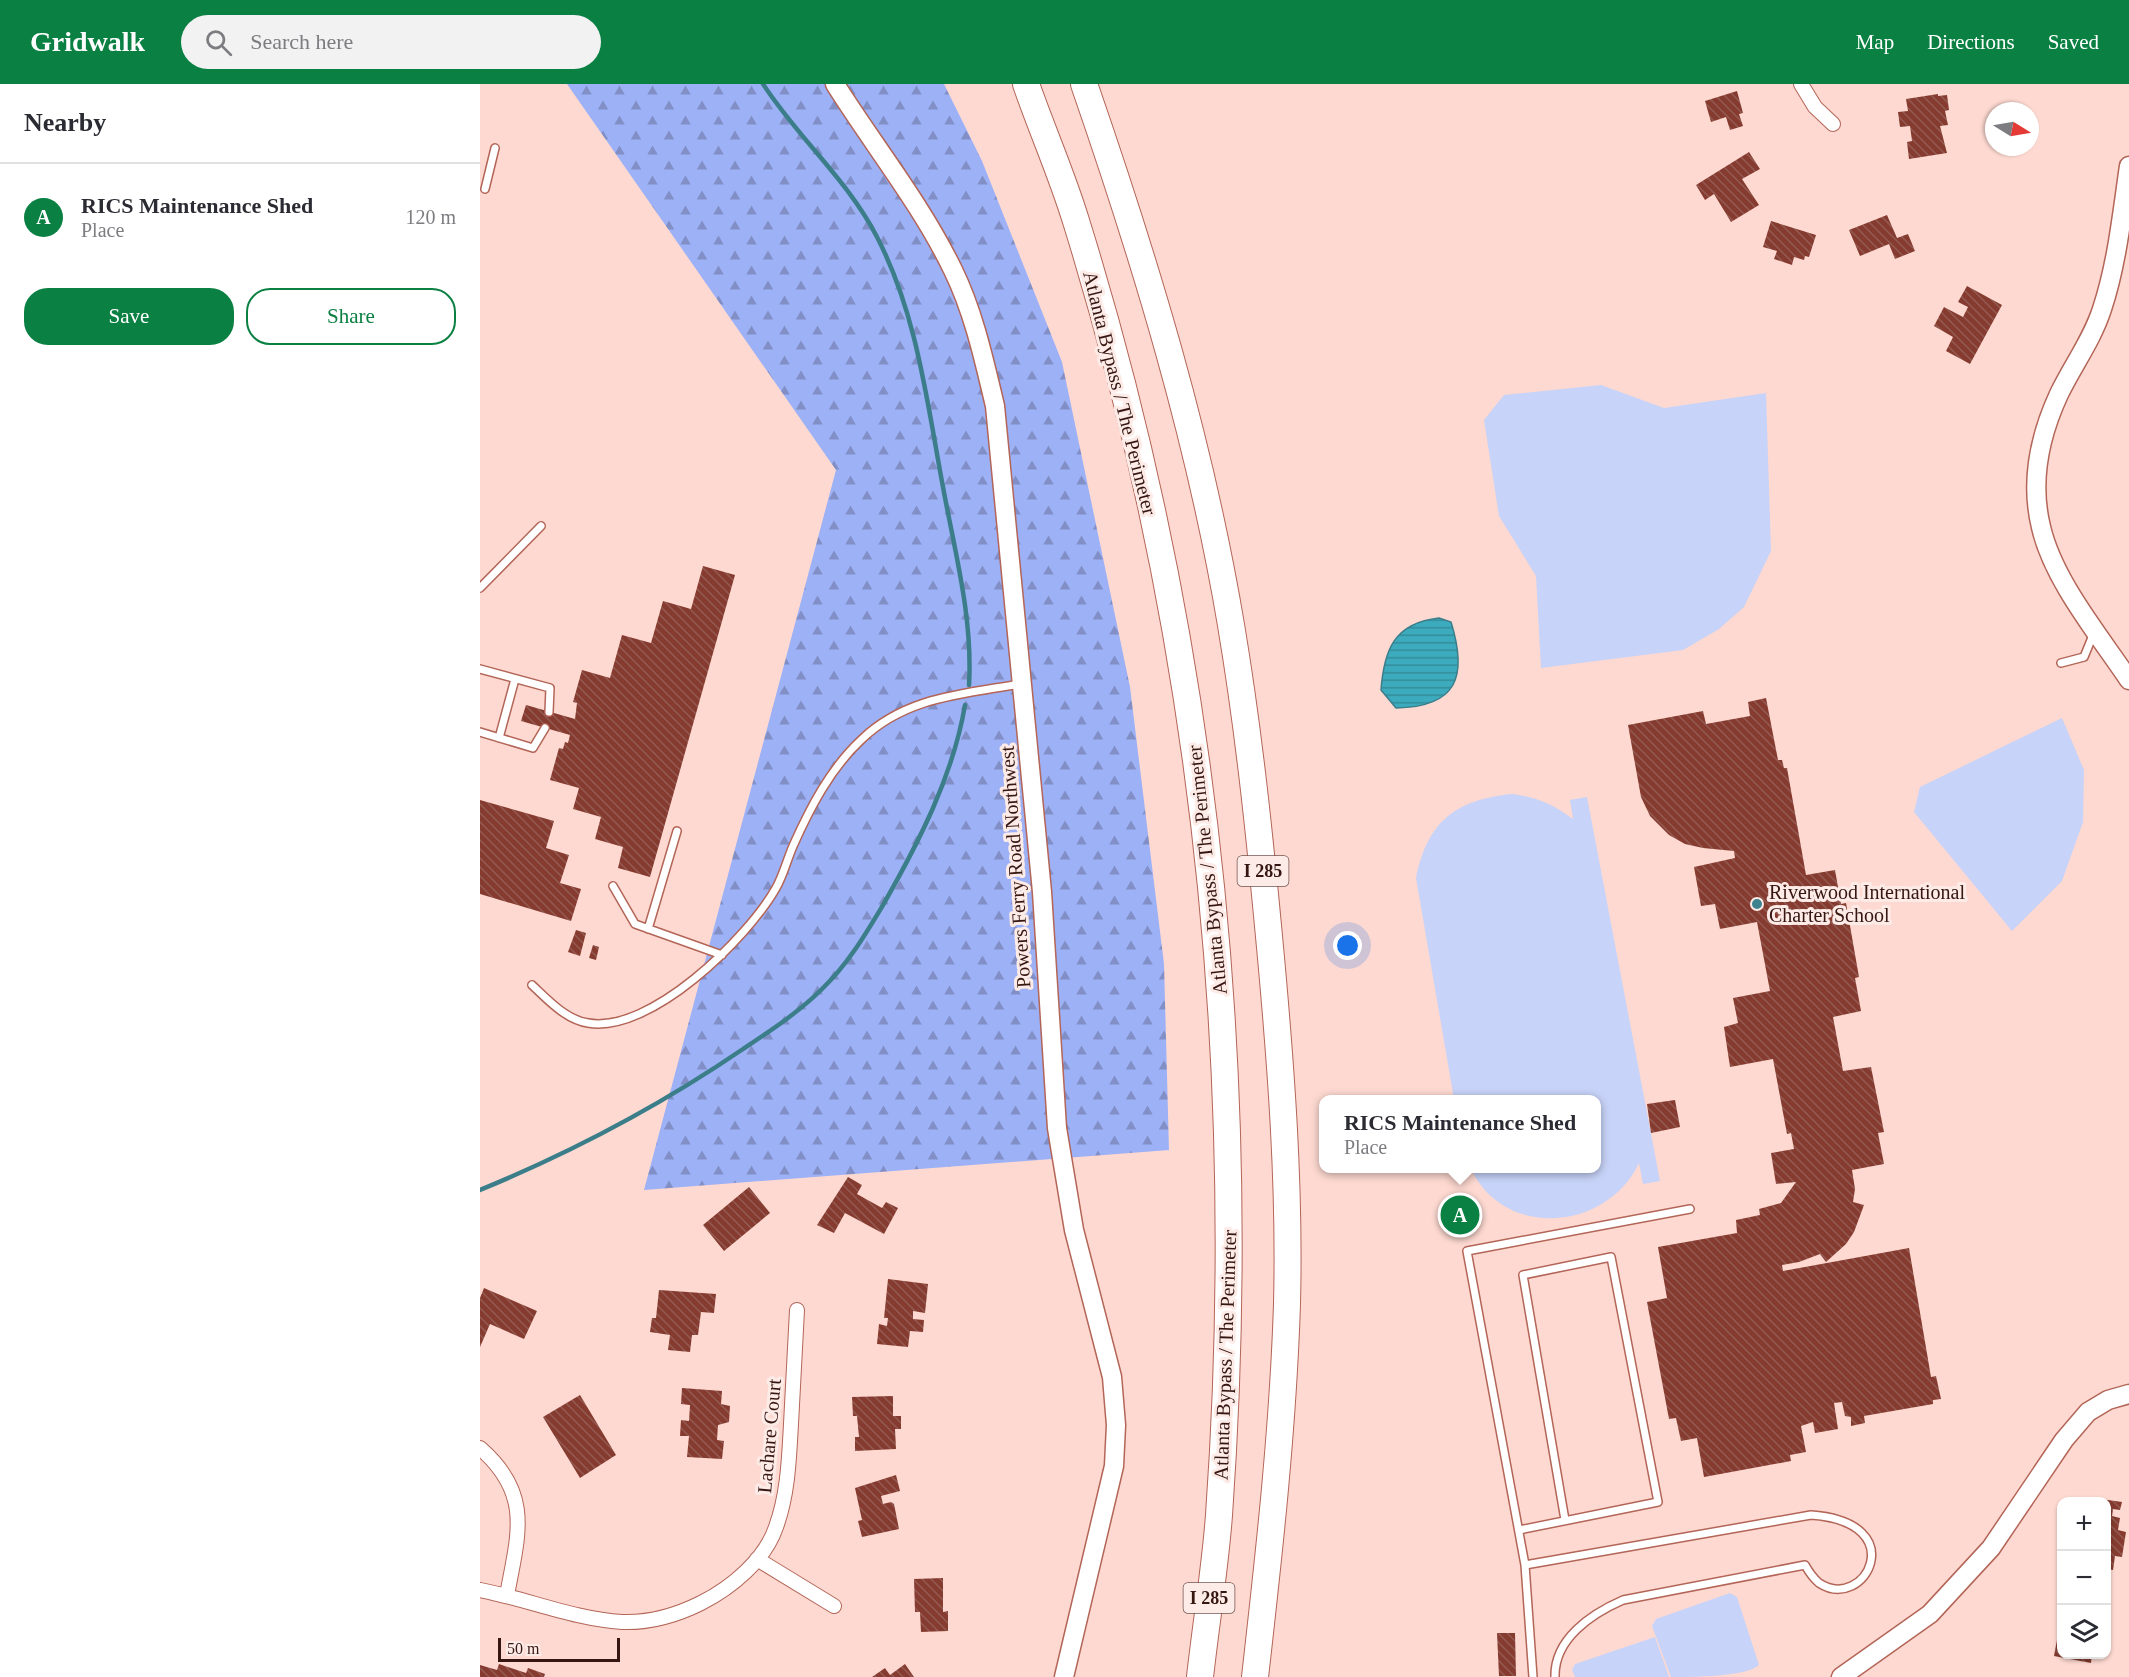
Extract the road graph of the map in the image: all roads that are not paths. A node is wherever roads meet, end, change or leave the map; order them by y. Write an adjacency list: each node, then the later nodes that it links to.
1 (835, 84): 18 (street, Powers Ferry Road Northwest)
2 (1026, 84): 40 (highway, Atlanta Bypass / The Perimeter / I 285)
3 (1084, 84): 41 (highway, I 285)
4 (1800, 84): 5 (street)
5 (1833, 124)
6 (495, 148): 9 (lane)
7 (480, 165): 9 (lane)
8 (2129, 166): 13 (street)
9 (490, 167): 10 (lane)
10 (485, 189)
11 (541, 526): 12 (lane)
12 (480, 588)
13 (2095, 630): 14 (lane); 17 (street)
14 (2061, 663)
15 (480, 669): 16 (lane)
16 (515, 679): 19 (lane); 22 (lane)
17 (2129, 680)
18 (1023, 683): 26 (lane); 39 (street, Powers Ferry Road Northwest)
19 (549, 712)
20 (545, 728): 22 (lane)
21 (480, 732): 22 (lane)
22 (499, 738)
23 (677, 831): 25 (lane)
24 (613, 886): 25 (lane)
25 (648, 929): 26 (lane)
26 (722, 955): 27 (lane)
27 (532, 985)
28 (1690, 1209): 33 (lane)
29 (797, 1310): 34 (street, Lachare Court)
30 (2129, 1394): 44 (street)
31 (480, 1448): 37 (street)
32 (1565, 1520): 32 (lane); 33 (lane)
33 (1519, 1530): 35 (lane)
34 (758, 1559): 37 (street, Lachare Court); 38 (street)
35 (1525, 1565): 42 (lane); 43 (lane)
36 (480, 1590): 37 (street, Lachare Court)
37 (507, 1595)
38 (834, 1606)
39 (1064, 1677)
40 (1200, 1677)
41 (1255, 1677)
42 (1533, 1677)
43 (1555, 1677)
44 (1840, 1677)

